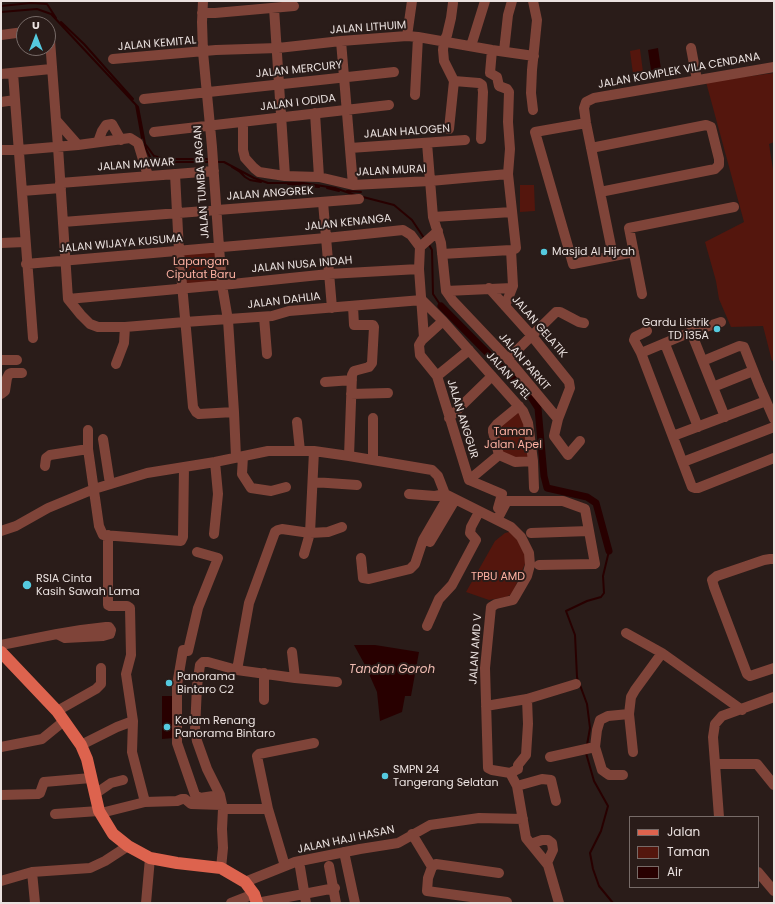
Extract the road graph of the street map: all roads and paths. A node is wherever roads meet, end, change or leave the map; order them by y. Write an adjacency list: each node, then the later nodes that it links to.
1 (203, 1): 9 (street, JALAN TUMBA BAGAN)
2 (412, 1): 12 (street)
3 (484, 1): 16 (street)
4 (512, 1): 20 (street)
5 (534, 1): 23 (street)
6 (453, 2): 15 (street)
7 (294, 6): 8 (street)
8 (274, 8): 9 (street); 17 (street)
9 (202, 13): 21 (street, JALAN TUMBA BAGAN)
10 (16, 33): 11 (street)
11 (1, 35)
12 (407, 36): 13 (street, JALAN LITHUIM); 14 (street, JALAN LITHUIM)
13 (418, 37): 15 (street, JALAN LITHUIM); 35 (street)
14 (341, 41): 17 (street, JALAN LITHUIM); 30 (street)
15 (444, 41): 16 (street, JALAN LITHUIM); 32 (street)
16 (471, 46): 19 (street, JALAN LITHUIM)
17 (278, 48): 21 (street, JALAN LITHUIM); 33 (street)
18 (691, 48): 31 (street)
19 (492, 50): 20 (street, JALAN LITHUIM); 63 (street)
20 (504, 51): 23 (street, JALAN LITHUIM)
21 (203, 52): 24 (street, JALAN KEMITAL); 34 (street, JALAN TUMBA BAGAN)
22 (51, 56): 26 (street)
23 (534, 56): 41 (street)
24 (113, 59)
25 (774, 67): 31 (street, JALAN KOMPLEK VILA CENDANA)
26 (51, 69): 28 (street); 44 (street)
27 (394, 72): 30 (street, JALAN MERCURY)
28 (13, 73): 29 (street); 37 (street)
29 (1, 74)
30 (345, 77): 33 (street, JALAN MERCURY); 40 (street)
31 (697, 80): 46 (street, JALAN KOMPLEK VILA CENDANA)
32 (454, 81): 48 (street); 50 (street)
33 (280, 84): 34 (street, JALAN MERCURY); 43 (street)
34 (207, 92): 36 (street, JALAN MERCURY); 47 (street, JALAN TUMBA BAGAN)
35 (414, 95)
36 (144, 99)
37 (15, 100): 38 (street); 60 (street)
38 (1, 102)
39 (389, 105): 40 (street, JALAN I ODIDA)
40 (348, 109): 42 (street, JALAN I ODIDA); 57 (street)
41 (533, 110)
42 (315, 113): 43 (street, JALAN I ODIDA); 66 (street)
43 (282, 117): 45 (street, JALAN I ODIDA); 65 (street)
44 (56, 120): 55 (street); 56 (street)
45 (243, 122): 47 (street, JALAN I ODIDA); 65 (street, JALAN MURAI)
46 (586, 123): 58 (street, JALAN KOMPLEK VILA CENDANA); 90 (street)
47 (210, 126): 49 (street, JALAN I ODIDA); 61 (street, JALAN TUMBA BAGAN)
48 (449, 129)
49 (154, 132)
50 (481, 139)
51 (121, 140): 53 (street); 53 (street); 64 (street)
52 (465, 140): 54 (street, JALAN HALOGEN)
53 (98, 142): 55 (street)
54 (427, 143): 57 (street, JALAN HALOGEN); 67 (street)
55 (78, 145): 56 (street)
56 (58, 147): 60 (street); 68 (street)
57 (350, 148): 69 (street)
58 (591, 148): 71 (street, JALAN KOMPLEK VILA CENDANA); 71 (street)
59 (1, 150): 60 (street)
60 (19, 150): 70 (street)
61 (214, 168): 62 (street, JALAN MAWAR); 75 (street, JALAN TUMBA BAGAN)
62 (175, 174): 64 (street, JALAN MAWAR); 77 (street)
63 (508, 174): 67 (street, JALAN MURAI); 76 (street)
64 (148, 176): 68 (street, JALAN MAWAR)
65 (285, 176): 66 (street, JALAN MURAI)
66 (319, 178): 69 (street, JALAN MURAI)
67 (430, 181): 69 (street, JALAN MURAI); 78 (street)
68 (61, 185): 70 (street, JALAN MAWAR); 79 (street)
69 (353, 185)
70 (22, 191): 82 (street)
71 (600, 192): 90 (street, JALAN KOMPLEK VILA CENDANA)
72 (359, 199): 73 (street, JALAN ANGGREK)
73 (323, 202): 75 (street, JALAN ANGGREK); 81 (street)
74 (734, 207): 88 (street)
75 (216, 210): 77 (street, JALAN ANGGREK); 85 (street, JALAN TUMBA BAGAN)
76 (512, 212): 78 (street); 86 (street)
77 (176, 213): 79 (street, JALAN ANGGREK); 87 (street)
78 (433, 217): 80 (street)
79 (63, 222): 91 (street)
80 (435, 234): 84 (street); 89 (street)
81 (326, 238): 84 (street, JALAN KENANGA); 85 (street, JALAN KENANGA); 94 (street)
82 (25, 242): 83 (street); 92 (street)
83 (1, 243)
84 (422, 246): 93 (street)
85 (219, 247): 87 (street, JALAN WIJAYA KUSUMA); 95 (street, JALAN TUMBA BAGAN)
86 (513, 250): 89 (street); 98 (street)
87 (179, 251): 91 (street, JALAN WIJAYA KUSUMA); 96 (street)
88 (634, 252): 90 (street); 100 (street)
89 (442, 254): 99 (street)
90 (612, 256)
91 (65, 261): 92 (street, JALAN WIJAYA KUSUMA); 101 (street)
92 (26, 264): 116 (street)
93 (419, 269): 94 (street, JALAN NUSA INDAH); 102 (street)
94 (329, 274): 95 (street, JALAN NUSA INDAH); 105 (street)
95 (222, 285): 96 (street, JALAN NUSA INDAH); 107 (street, JALAN TUMBA BAGAN)
96 (183, 288): 101 (street, JALAN NUSA INDAH); 109 (street)
97 (489, 288): 98 (street); 99 (street); 104 (street, JALAN GELATIK)
98 (512, 288): 104 (street)
99 (446, 291): 122 (street, JALAN PARKIT)
100 (642, 294)
101 (68, 298): 112 (street, JALAN DAHLIA)
102 (422, 300): 103 (street, JALAN DAHLIA); 108 (street, JALAN APEL); 117 (street, JALAN ANGGUR)
103 (353, 306): 105 (street, JALAN DAHLIA); 131 (street)
104 (505, 306): 115 (street, JALAN GELATIK)
105 (332, 308): 106 (street, JALAN DAHLIA)
106 (264, 317): 107 (street, JALAN DAHLIA); 121 (street)
107 (228, 320): 109 (street, JALAN DAHLIA); 139 (street, JALAN TUMBA BAGAN)
108 (443, 321): 117 (street); 119 (street, JALAN APEL)
109 (185, 322): 112 (street, JALAN DAHLIA); 139 (street)
110 (721, 322): 114 (street)
111 (584, 323): 115 (street)
112 (125, 328): 126 (street)
113 (647, 331): 120 (street)
114 (691, 332): 118 (street); 125 (street)
115 (532, 336): 122 (street); 143 (street, JALAN GELATIK)
116 (33, 338)
117 (424, 338): 129 (street, JALAN ANGGUR)
118 (665, 344): 120 (street); 146 (street)
119 (468, 350): 129 (street); 130 (street, JALAN APEL)
120 (640, 353): 149 (street)
121 (267, 354)
122 (508, 359): 143 (street, JALAN PARKIT)
123 (1, 360): 124 (street)
124 (18, 360)
125 (703, 361): 127 (street); 133 (street)
126 (116, 364)
127 (753, 371): 133 (street); 137 (street)
128 (22, 373): 135 (street)
129 (437, 376): 142 (street, JALAN ANGGUR)
130 (492, 376): 138 (street, JALAN APEL); 142 (street)
131 (352, 380): 132 (street); 136 (street)
132 (325, 382)
133 (713, 387): 140 (street)
134 (388, 393): 136 (street)
135 (1, 394)
136 (351, 394): 157 (street)
137 (766, 401): 140 (street); 144 (street)
138 (519, 406): 155 (street); 160 (street, JALAN APEL)
139 (234, 412): 156 (street, JALAN TUMBA BAGAN)
140 (725, 417): 146 (street)
141 (373, 418): 159 (street)
142 (449, 418): 165 (street, JALAN ANGGUR)
143 (558, 419): 151 (street)
144 (774, 419)
145 (297, 422): 153 (street)
146 (698, 427): 149 (street)
147 (774, 427): 162 (street)
148 (88, 430): 152 (street)
149 (673, 436): 162 (street)
150 (103, 439): 167 (street)
151 (580, 441)
152 (88, 449): 163 (street); 171 (street)
153 (300, 451): 154 (street); 156 (street)
154 (314, 451): 157 (street); 166 (street)
155 (499, 455): 160 (street); 165 (street)
156 (240, 456): 161 (street); 169 (street, JALAN TUMBA BAGAN)
157 (349, 456): 159 (street)
158 (774, 458): 162 (street)
159 (373, 460): 173 (street)
160 (533, 460): 170 (street, JALAN APEL)
161 (215, 462): 164 (street); 181 (street)
162 (683, 462)
163 (45, 466)
164 (184, 467): 167 (street); 182 (street)
165 (469, 480): 175 (street)
166 (313, 482): 168 (street); 179 (street)
167 (110, 484): 171 (street)
168 (357, 485)
169 (286, 487)
170 (534, 488)
171 (94, 489): 177 (street); 182 (street)
172 (409, 494): 173 (street)
173 (449, 497): 174 (street, JALAN AMD V); 183 (street); 186 (street)
174 (479, 512): 175 (street, JALAN AMD V); 189 (street)
175 (495, 519): 178 (street); 207 (street, JALAN AMD V)
176 (342, 527): 179 (street)
177 (1, 531)
178 (589, 531): 180 (street); 188 (street)
179 (310, 533): 185 (street); 198 (street)
180 (531, 533)
181 (214, 534)
182 (108, 535): 212 (street)
183 (430, 542)
184 (197, 552): 230 (street)
185 (304, 554)
186 (361, 558)
187 (774, 559): 197 (street)
188 (539, 565)
189 (427, 626)
190 (626, 633): 195 (street)
191 (57, 634): 192 (street)
192 (1, 645)
193 (1, 652): 211 (main road)
194 (292, 652): 200 (street)
195 (662, 653): 206 (street); 210 (street)
196 (101, 668): 211 (street)
197 (774, 668)
198 (237, 670): 199 (street); 230 (street)
199 (264, 673): 200 (street); 205 (street)
200 (295, 678): 201 (street)
201 (338, 682)
202 (576, 684): 204 (street)
203 (774, 697): 208 (street)
204 (527, 699): 207 (street); 220 (street)
205 (264, 700)
206 (732, 702): 208 (street); 209 (street)
207 (486, 706): 220 (street, JALAN AMD V)
208 (744, 709): 209 (street)
209 (731, 713): 219 (street)
210 (629, 714): 216 (street); 217 (street)
211 (60, 716): 214 (main road); 215 (street)
212 (133, 721): 214 (street); 229 (street)
213 (314, 742): 231 (street)
214 (82, 745): 222 (main road)
215 (1, 747)
216 (589, 748): 218 (street); 221 (street)
217 (633, 752)
218 (550, 757)
219 (716, 764): 224 (street); 234 (street)
220 (510, 773): 225 (street)
221 (623, 774)
222 (91, 778): 226 (main road); 227 (street)
223 (122, 780): 226 (street)
224 (774, 785)
225 (517, 786): 228 (street); 235 (street)
226 (94, 794): 232 (main road)
227 (1, 795)
228 (556, 801)
229 (145, 802): 230 (street); 232 (street)
230 (222, 803): 231 (street); 246 (street)
231 (268, 809): 242 (street)
232 (100, 812): 233 (street); 238 (main road)
233 (55, 814)
234 (719, 816)
235 (524, 819): 236 (street, JALAN HAJI HASAN); 237 (street)
236 (412, 834): 239 (street, JALAN HAJI HASAN); 245 (street)
237 (531, 844): 241 (street); 241 (street)
238 (128, 846): 240 (main road); 247 (street)
239 (344, 852): 242 (street, JALAN HAJI HASAN); 261 (street)
240 (150, 858): 246 (main road); 258 (street)
241 (547, 863): 262 (street)
242 (285, 866): 251 (street, JALAN HAJI HASAN)
243 (330, 866): 252 (street)
244 (300, 867): 254 (street)
245 (432, 867): 248 (street); 256 (street)
246 (221, 868): 251 (main road)
247 (32, 872): 250 (street); 257 (street)
248 (499, 873)
249 (759, 873): 253 (street)
250 (1, 881)
251 (244, 882): 255 (main road)
252 (334, 888): 254 (street); 260 (street)
253 (774, 890)
254 (305, 898): 255 (street)
255 (256, 899): 259 (street)
256 (507, 902)
257 (35, 903)
258 (146, 903)
259 (230, 903)
260 (336, 903)
261 (355, 903)
262 (558, 903)

